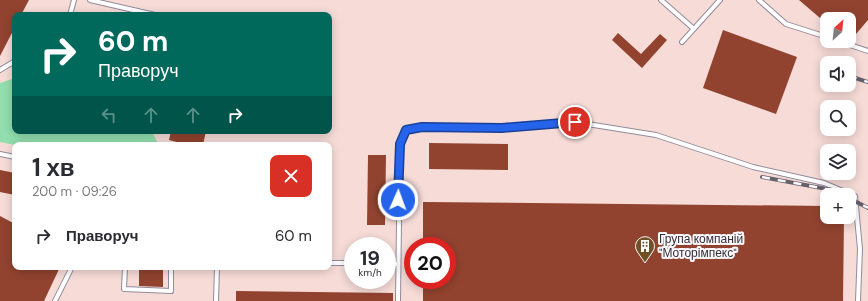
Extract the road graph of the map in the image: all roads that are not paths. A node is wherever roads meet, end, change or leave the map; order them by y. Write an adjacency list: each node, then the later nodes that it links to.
1 (74, 0): 6 (lane)
2 (90, 0): 7 (lane)
3 (661, 0): 8 (lane)
4 (720, 0): 8 (lane)
5 (759, 0): 9 (lane)
6 (71, 12)
7 (142, 12)
8 (694, 29): 10 (lane)
9 (820, 35)
10 (682, 42)
11 (856, 47): 12 (lane)
12 (868, 51)
13 (12, 63): 14 (lane)
14 (0, 70)
15 (0, 154): 16 (lane)
16 (12, 156)
17 (332, 263): 18 (lane)
18 (344, 263)
19 (398, 264): 26 (lane); 27 (lane)
20 (70, 270): 24 (lane)
21 (125, 270): 22 (lane)
22 (171, 270)
23 (217, 270): 25 (lane)
24 (55, 301)
25 (216, 301)
26 (398, 301)
27 (858, 301)

